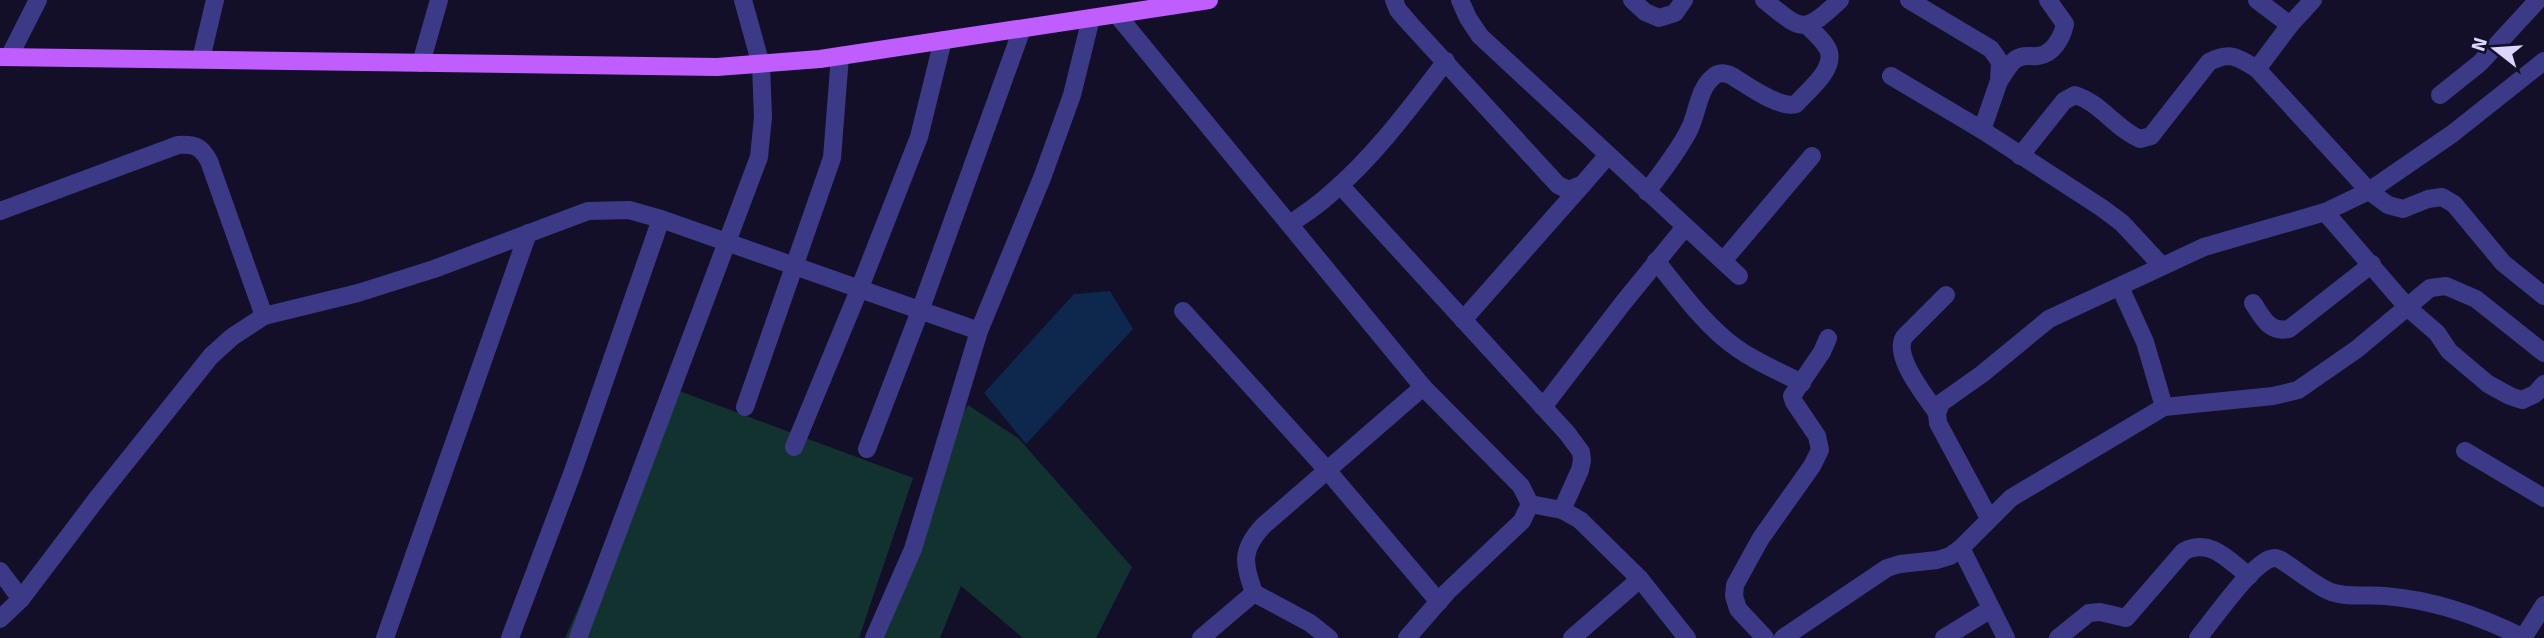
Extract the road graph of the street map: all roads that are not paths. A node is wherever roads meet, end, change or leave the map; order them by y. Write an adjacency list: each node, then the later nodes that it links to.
1 (38, 0): 25 (street)
2 (215, 0): 26 (street)
3 (439, 0): 29 (street)
4 (743, 0): 30 (street)
5 (1209, 0): 17 (main road)
6 (1394, 0): 27 (street)
7 (1460, 0): 36 (street)
8 (1632, 0): 9 (street)
9 (1684, 0)
10 (1764, 0): 20 (street)
11 (1840, 0): 20 (street)
12 (1909, 0): 33 (street)
13 (2048, 0): 33 (street)
14 (2257, 0): 21 (street)
15 (2313, 0): 21 (street)
16 (2538, 0): 34 (street)
17 (1140, 6): 18 (main road)
18 (1118, 16): 19 (main road); 46 (street)
19 (1091, 18): 22 (main road); 66 (street)
20 (1807, 25): 42 (street)
21 (2290, 25): 31 (street)
22 (1022, 29): 23 (main road); 62 (street)
23 (943, 40): 24 (main road); 57 (street)
24 (840, 56): 30 (main road); 54 (street)
25 (4, 57): 26 (main road)
26 (201, 59): 29 (main road)
27 (1446, 61): 39 (street); 40 (street)
28 (2544, 61): 41 (street)
29 (421, 63): 30 (main road)
30 (761, 65): 49 (street)
31 (2257, 69): 38 (street); 41 (street)
32 (1891, 76): 35 (street)
33 (1999, 81): 35 (street)
34 (2440, 95)
35 (1982, 130): 38 (street)
36 (1608, 155): 39 (street); 42 (street)
37 (1812, 156): 51 (street)
38 (2020, 156): 53 (street)
39 (1583, 184): 65 (street)
40 (1339, 185): 46 (street); 65 (street)
41 (2369, 191): 44 (street); 59 (street)
42 (1647, 192): 47 (street)
43 (0, 211): 64 (street)
44 (2325, 212): 52 (street); 53 (street)
45 (660, 219): 48 (street); 49 (street); 95 (street)
46 (1290, 224): 71 (street)
47 (1685, 227): 50 (street); 51 (street)
48 (528, 233): 64 (street); 94 (street)
49 (726, 243): 54 (street); 96 (street)
50 (1656, 261): 69 (street); 73 (street)
51 (1723, 261): 55 (street)
52 (2372, 264): 60 (street); 61 (street)
53 (2162, 266): 56 (street)
54 (793, 267): 57 (street); 72 (street)
55 (1739, 276)
56 (2120, 287): 74 (street); 75 (street)
57 (859, 290): 62 (street); 76 (street)
58 (1945, 295): 75 (street)
59 (2544, 296)
60 (2253, 303)
61 (2409, 308): 68 (street); 70 (street); 74 (street)
62 (920, 311): 66 (street); 77 (street)
63 (1183, 311): 79 (street)
64 (264, 316): 89 (street)
65 (1463, 320): 73 (street)
66 (979, 331): 97 (street)
67 (1828, 338): 69 (street)
68 (2544, 353)
69 (1802, 383): 103 (street)
70 (2544, 383)
71 (1423, 387): 79 (street); 81 (street)
72 (745, 407)
73 (1543, 407): 82 (street)
74 (2164, 407): 83 (street)
75 (1937, 413): 83 (street)
76 (794, 447)
77 (867, 449)
78 (2465, 451): 80 (street)
79 (1327, 470): 88 (street); 90 (street)
80 (2544, 498)
81 (1530, 504): 82 (street); 90 (street)
82 (1562, 510): 87 (street)
83 (1989, 518): 84 (street)
84 (1961, 548): 92 (street); 104 (street)
85 (0, 571): 89 (street)
86 (2249, 576): 107 (street); 108 (street); 109 (street)
87 (1640, 579): 101 (street); 102 (street)
88 (1254, 593): 98 (street); 99 (street)
89 (21, 599): 93 (street)
90 (1439, 602): 100 (street)
91 (2544, 604): 109 (street)
92 (1992, 609): 105 (street); 106 (street)
93 (0, 619)
94 (385, 638)
95 (510, 638)
96 (578, 638)
97 (874, 638)
98 (1201, 638)
99 (1329, 638)
100 (1408, 638)
101 (1572, 638)
102 (1687, 638)
103 (1765, 638)
104 (1783, 638)
105 (1944, 638)
106 (2006, 638)
107 (2058, 638)
108 (2198, 638)
109 (2523, 638)

